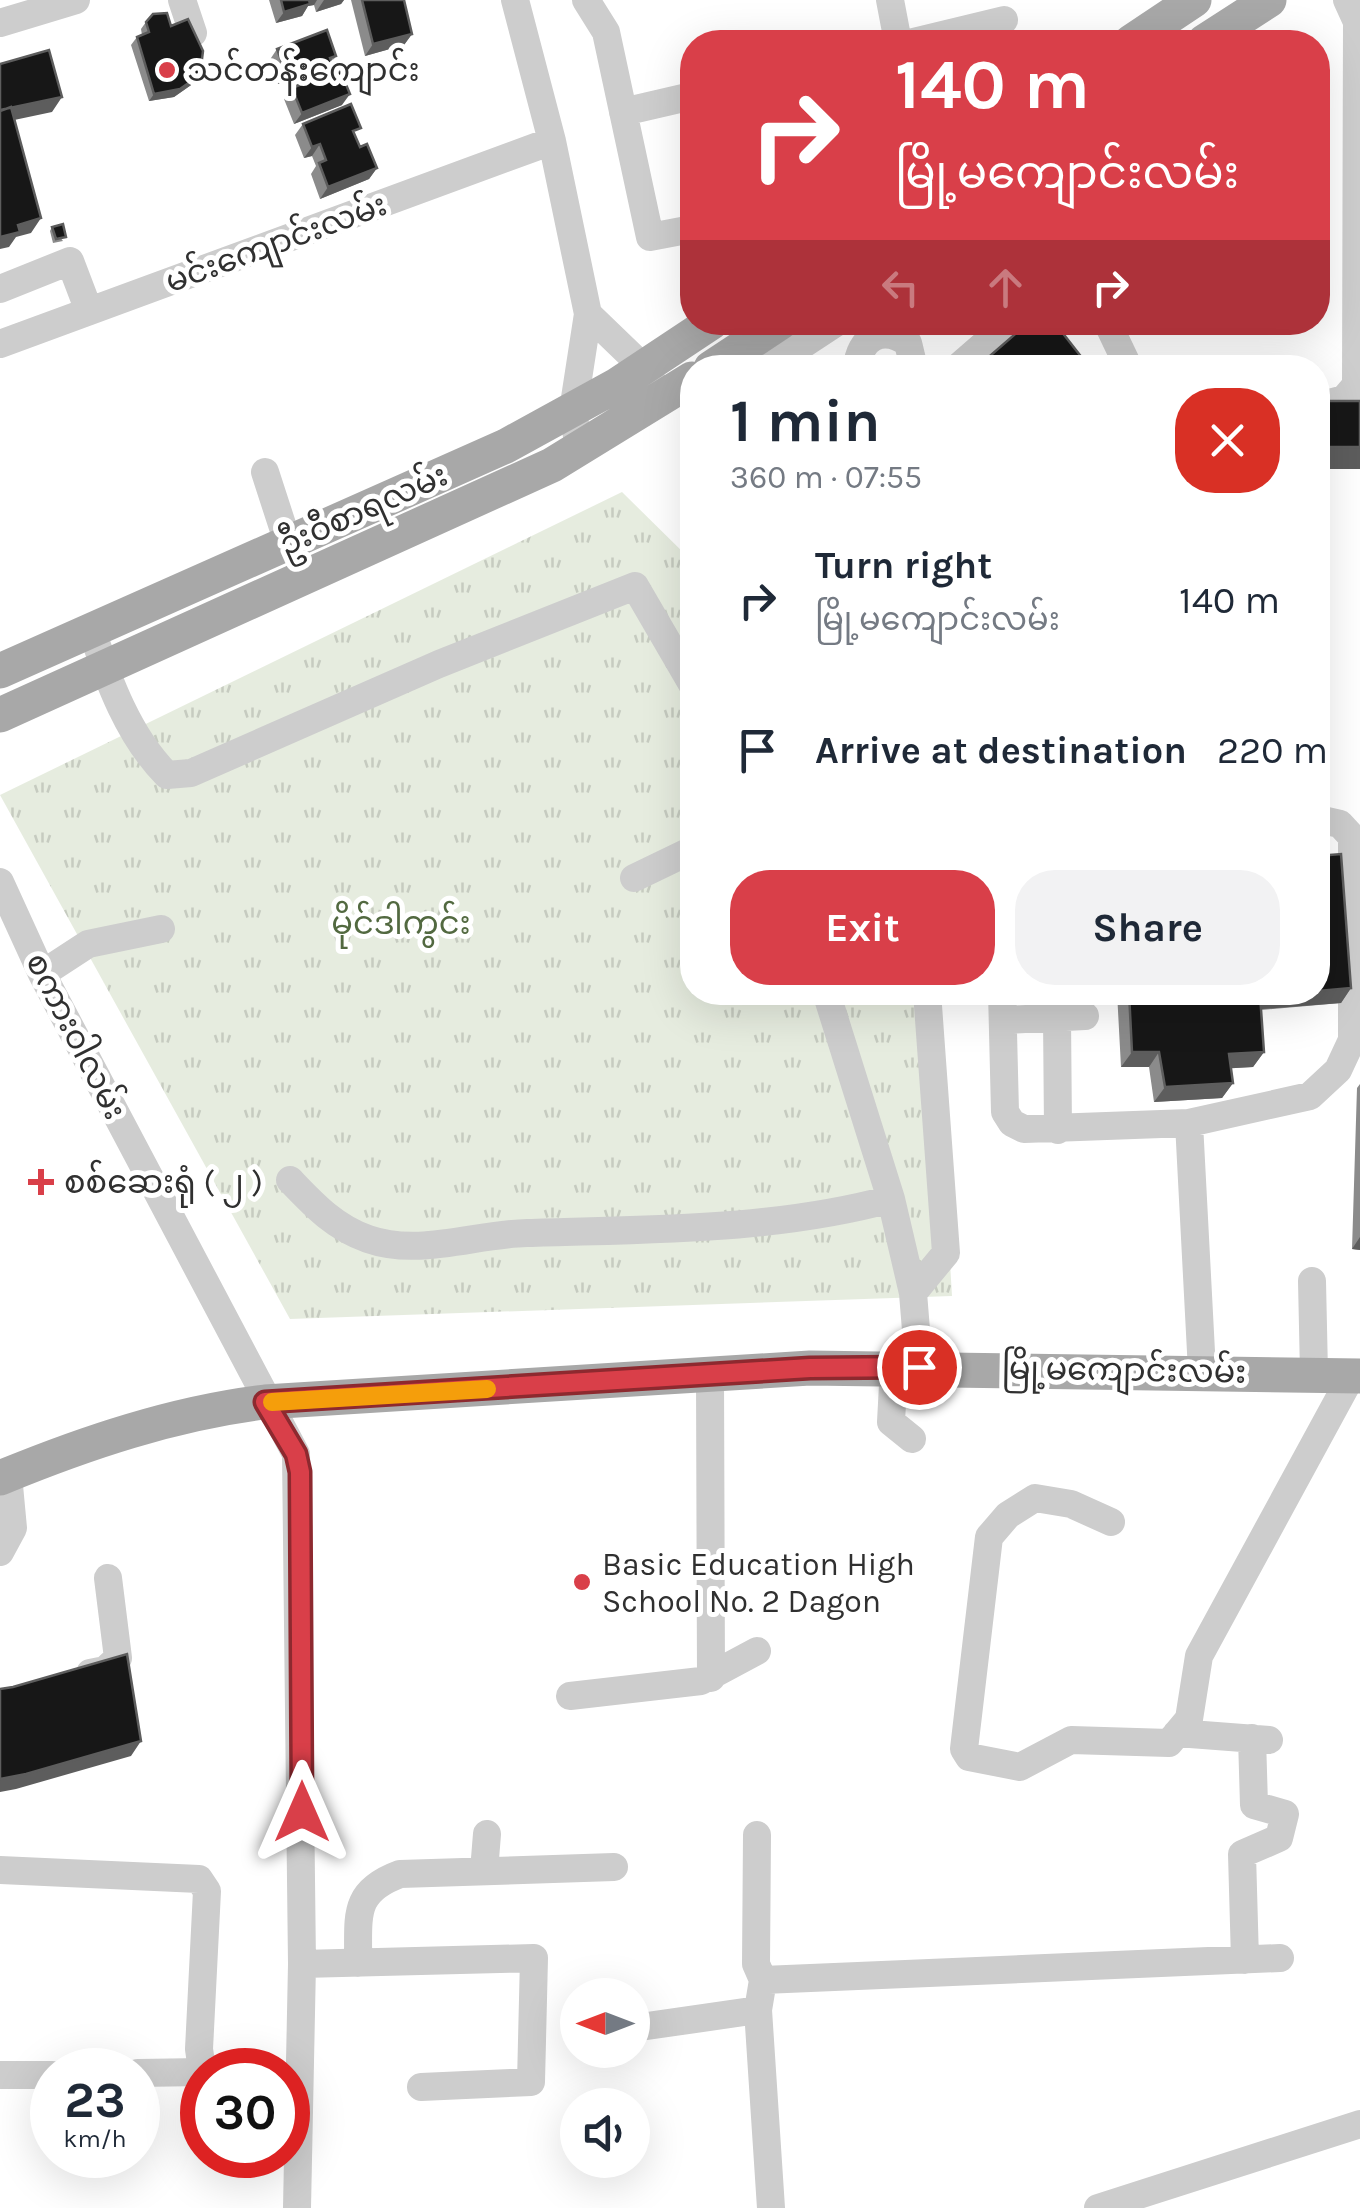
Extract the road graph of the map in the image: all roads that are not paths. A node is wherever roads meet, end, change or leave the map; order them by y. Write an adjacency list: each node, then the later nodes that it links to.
1 (76, 0): 11 (street)
2 (182, 0): 16 (street)
3 (516, 0): 19 (street)
4 (586, 0): 18 (street)
5 (890, 0): 12 (street)
6 (1194, 0): 14 (main road)
7 (1269, 0): 9 (main road)
8 (1347, 0): 37 (street)
9 (1232, 10): 15 (main road)
10 (1003, 21): 13 (street)
11 (0, 24)
12 (896, 30)
13 (964, 30)
14 (1149, 30)
15 (1214, 30)
16 (193, 33)
17 (680, 99): 18 (street)
18 (623, 112): 20 (street)
19 (552, 142): 22 (street, မင်းကျောင်းလမ်း); 23 (street)
20 (680, 231)
21 (0, 289): 22 (street)
22 (89, 311): 29 (street, မင်းကျောင်းလမ်း)
23 (588, 314): 34 (street); 38 (street)
24 (692, 335): 34 (main road, ဦးဝီစာရလမ်း)
25 (761, 335): 30 (main road)
26 (818, 335): 31 (street)
27 (897, 335): 32 (street)
28 (995, 335): 33 (street)
29 (0, 344)
30 (731, 355)
31 (788, 355)
32 (911, 355)
33 (972, 355)
34 (643, 367): 36 (street); 38 (main road, ဦးဝီစာရလမ်း)
35 (680, 387): 36 (main road, ဦးဝီစာရလမ်း)
36 (662, 398): 39 (main road, ဦးဝီစာရလမ်း)
37 (1330, 403)
38 (573, 411): 39 (street); 41 (main road, ဦးဝီစာရလမ်း)
39 (579, 448): 42 (main road, ဦးဝီစာရလမ်း)
40 (266, 472): 43 (street)
41 (447, 472): 42 (main road); 43 (main road, ဦးဝီစာရလမ်း)
42 (464, 504): 44 (main road, ဦးဝီစာရလမ်း)
43 (288, 542): 44 (main road); 45 (main road, ဦးဝီစာရလမ်း)
44 (304, 576): 47 (main road, ဦးဝီစာရလမ်း)
45 (92, 630): 47 (street); 48 (main road, ဦးဝီစာရလမ်း)
46 (680, 663): 47 (street)
47 (104, 668): 49 (main road, ဦးဝီစာရလမ်း)
48 (0, 671)
49 (0, 715)
50 (1330, 822): 59 (street)
51 (680, 856): 52 (street)
52 (634, 878)
53 (0, 882): 55 (street, စကားဝါလမ်း)
54 (160, 929): 55 (street)
55 (42, 974): 70 (street, စကားဝါလမ်း)
56 (830, 1005): 62 (street)
57 (928, 1005): 64 (street)
58 (1003, 1006): 60 (street); 60 (street)
59 (1189, 1124): 60 (street); 66 (street)
60 (1058, 1130)
61 (290, 1180): 62 (street)
62 (891, 1198): 64 (street)
63 (1312, 1281): 67 (street)
64 (914, 1293): 65 (street)
65 (907, 1366): 66 (main road, မြို့မကျောင်းလမ်း); 68 (main road, မြို့မကျောင်းလမ်း); 71 (street)
66 (1202, 1371): 67 (main road, မြို့မကျောင်းလမ်း)
67 (1314, 1373): 69 (main road, မြို့မကျောင်းလမ်း)
68 (710, 1375): 70 (main road, မြို့မကျောင်းလမ်း); 78 (street)
69 (1356, 1376): 80 (street)
70 (265, 1402): 72 (main road, မြို့မကျောင်းလမ်း); 89 (street, စကားဝါလမ်း)
71 (912, 1439)
72 (4, 1477): 74 (street)
73 (1111, 1522): 80 (street)
74 (0, 1552)
75 (108, 1578): 77 (street)
76 (757, 1651): 78 (street)
77 (70, 1677)
78 (711, 1678): 79 (street)
79 (570, 1696)
80 (1177, 1733): 87 (street)
81 (487, 1834): 85 (street)
82 (757, 1835): 90 (street)
83 (614, 1867): 85 (street)
84 (0, 1870): 93 (street)
85 (484, 1872): 88 (street)
86 (1280, 1958): 87 (street)
87 (1245, 1960): 90 (street)
88 (358, 1963): 89 (street); 97 (street)
89 (302, 1964): 94 (street, စကားဝါလမ်း)
90 (763, 1980): 91 (street)
91 (758, 2010): 92 (street); 102 (street)
92 (650, 2026)
93 (199, 2048)
94 (297, 2048)
95 (30, 2074): 96 (street)
96 (0, 2075)
97 (421, 2087)
98 (1360, 2124): 100 (street)
99 (297, 2178): 101 (street, စကားဝါလမ်း)
100 (1183, 2196): 103 (street)
101 (297, 2208)
102 (771, 2208)
103 (1098, 2208)

